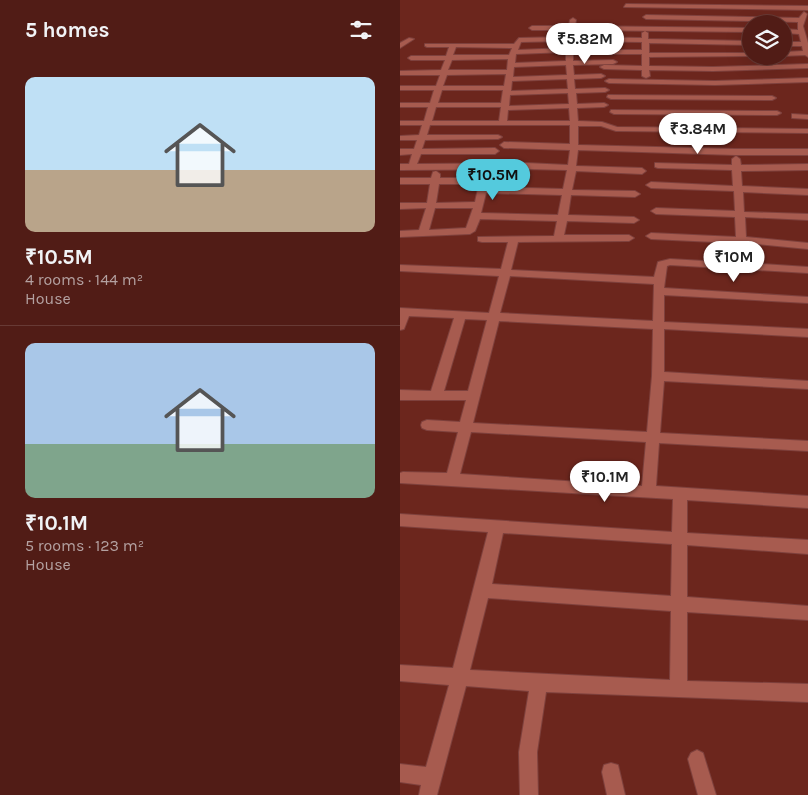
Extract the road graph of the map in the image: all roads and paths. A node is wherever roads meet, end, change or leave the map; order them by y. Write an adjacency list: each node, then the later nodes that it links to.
1 (723, 3): 3 (street); 4 (street); 7 (street)
2 (626, 6): 3 (street)
3 (646, 6): 5 (street)
4 (808, 9): 8 (street)
5 (646, 16): 6 (street); 11 (street)
6 (714, 18): 7 (street); 12 (street)
7 (724, 18): 8 (street)
8 (804, 18): 15 (street)
9 (572, 24): 10 (street); 11 (street); 17 (street)
10 (532, 28)
11 (645, 28): 12 (street); 18 (street)
12 (714, 30): 13 (street); 19 (street)
13 (742, 30)
14 (792, 31): 15 (street)
15 (801, 32): 27 (street)
16 (411, 39): 21 (street)
17 (570, 39): 18 (street); 25 (street); 35 (street)
18 (646, 40): 19 (street); 31 (street)
19 (715, 42): 20 (street)
20 (742, 43)
21 (400, 46)
22 (428, 46): 23 (street)
23 (454, 46): 34 (street); 35 (street)
24 (792, 46): 27 (street)
25 (569, 49): 26 (street); 35 (street); 37 (street)
26 (592, 49)
27 (807, 51): 30 (street)
28 (602, 52): 31 (street)
29 (406, 53): 34 (street)
30 (792, 53)
31 (646, 54): 32 (street); 40 (street)
32 (711, 55): 33 (street); 41 (street)
33 (742, 55)
34 (449, 58): 35 (street); 43 (street)
35 (512, 62): 37 (street); 43 (street); 45 (street); 53 (street)
36 (623, 62): 37 (street)
37 (570, 64): 45 (street)
38 (808, 66): 41 (street)
39 (604, 68): 40 (street)
40 (646, 68): 41 (street); 48 (street)
41 (713, 69): 49 (street)
42 (400, 73): 43 (street)
43 (443, 73): 51 (street)
44 (601, 76): 45 (street)
45 (570, 77): 54 (street)
46 (808, 80): 49 (street)
47 (608, 81): 48 (street)
48 (646, 82): 49 (street); 56 (street)
49 (715, 83): 57 (street)
50 (400, 88): 51 (street)
51 (439, 88): 53 (street); 60 (street)
52 (605, 90): 54 (street)
53 (508, 91): 54 (street); 62 (street)
54 (570, 91): 63 (street)
55 (611, 97): 56 (street)
56 (647, 97): 57 (street); 65 (street)
57 (718, 98): 58 (street); 67 (street)
58 (772, 98)
59 (400, 104): 60 (street)
60 (433, 105): 62 (street); 71 (street)
61 (604, 106): 63 (street)
62 (505, 107): 63 (street); 73 (street)
63 (572, 107): 72 (street)
64 (614, 112): 65 (street)
65 (648, 113): 67 (street); 74 (street)
66 (777, 113): 67 (street)
67 (722, 114): 75 (street)
68 (795, 116): 69 (street)
69 (808, 116)
70 (400, 123): 71 (street)
71 (427, 123): 73 (street); 77 (street)
72 (574, 123): 73 (street); 74 (street); 81 (street)
73 (502, 124)
74 (649, 130): 75 (street)
75 (724, 131): 76 (street)
76 (808, 131)
77 (422, 137): 78 (street); 79 (street); 84 (street)
78 (498, 137)
79 (400, 138)
80 (504, 145): 81 (street)
81 (574, 147): 85 (street); 92 (street)
82 (496, 151): 84 (street)
83 (400, 152): 84 (street)
84 (418, 152): 89 (street)
85 (735, 152): 86 (street); 93 (street)
86 (808, 152)
87 (658, 165): 93 (street)
88 (400, 167): 89 (street)
89 (412, 167): 90 (street)
90 (437, 167): 92 (street); 96 (street)
91 (808, 167): 93 (street)
92 (571, 168): 94 (street); 100 (street)
93 (738, 168): 99 (street)
94 (642, 171)
95 (400, 181): 96 (street)
96 (434, 182): 98 (street); 105 (street)
97 (651, 185): 99 (street)
98 (483, 190): 100 (street); 103 (street)
99 (739, 190): 101 (street); 107 (street)
100 (566, 192): 102 (street); 110 (street)
101 (808, 192)
102 (635, 194)
103 (480, 204): 105 (street); 108 (street)
104 (400, 206): 105 (street)
105 (431, 206): 112 (street)
106 (656, 211): 107 (street)
107 (741, 215): 109 (street); 119 (street)
108 (476, 216): 110 (street); 112 (street)
109 (808, 217)
110 (562, 218): 111 (street); 115 (street)
111 (634, 220)
112 (423, 233): 113 (street)
113 (400, 234)
114 (651, 236): 119 (street)
115 (559, 238): 116 (street); 118 (street)
116 (629, 238)
117 (482, 239): 118 (street)
118 (514, 239): 124 (street)
119 (741, 240): 120 (street); 121 (street)
120 (808, 246)
121 (743, 266): 123 (street); 125 (street)
122 (400, 268): 124 (street)
123 (808, 270)
124 (506, 272): 125 (street); 129 (street)
125 (659, 286): 126 (street); 131 (street)
126 (808, 300)
127 (402, 312): 128 (street); 130 (street)
128 (461, 314): 129 (street); 136 (street)
129 (495, 316): 131 (street); 137 (street)
130 (400, 326)
131 (659, 326): 132 (street); 133 (street)
132 (808, 333)
133 (658, 376): 134 (street); 140 (street)
134 (808, 385)
135 (400, 395): 136 (street)
136 (436, 396): 137 (street)
137 (474, 396): 139 (street)
138 (427, 425): 139 (street)
139 (465, 427): 140 (street); 143 (street)
140 (653, 436): 141 (street); 144 (street)
141 (808, 446)
142 (403, 478): 143 (street)
143 (452, 480): 144 (street)
144 (649, 492): 145 (street)
145 (680, 494): 146 (street); 149 (street)
146 (808, 502)
147 (400, 520): 148 (street)
148 (497, 527): 149 (street); 151 (street)
149 (680, 538): 150 (street); 152 (street)
150 (808, 547)
151 (482, 590): 152 (street); 155 (street)
152 (680, 603): 153 (street); 157 (street)
153 (808, 613)
154 (400, 673): 155 (street)
155 (458, 678): 156 (street); 162 (street)
156 (539, 683): 157 (street); 164 (street)
157 (678, 689): 158 (street)
158 (808, 693)
159 (697, 759): 166 (street)
160 (611, 772): 165 (street)
161 (400, 773): 162 (street)
162 (433, 777): 163 (street)
163 (428, 795)
164 (528, 795)
165 (616, 795)
166 (707, 795)

